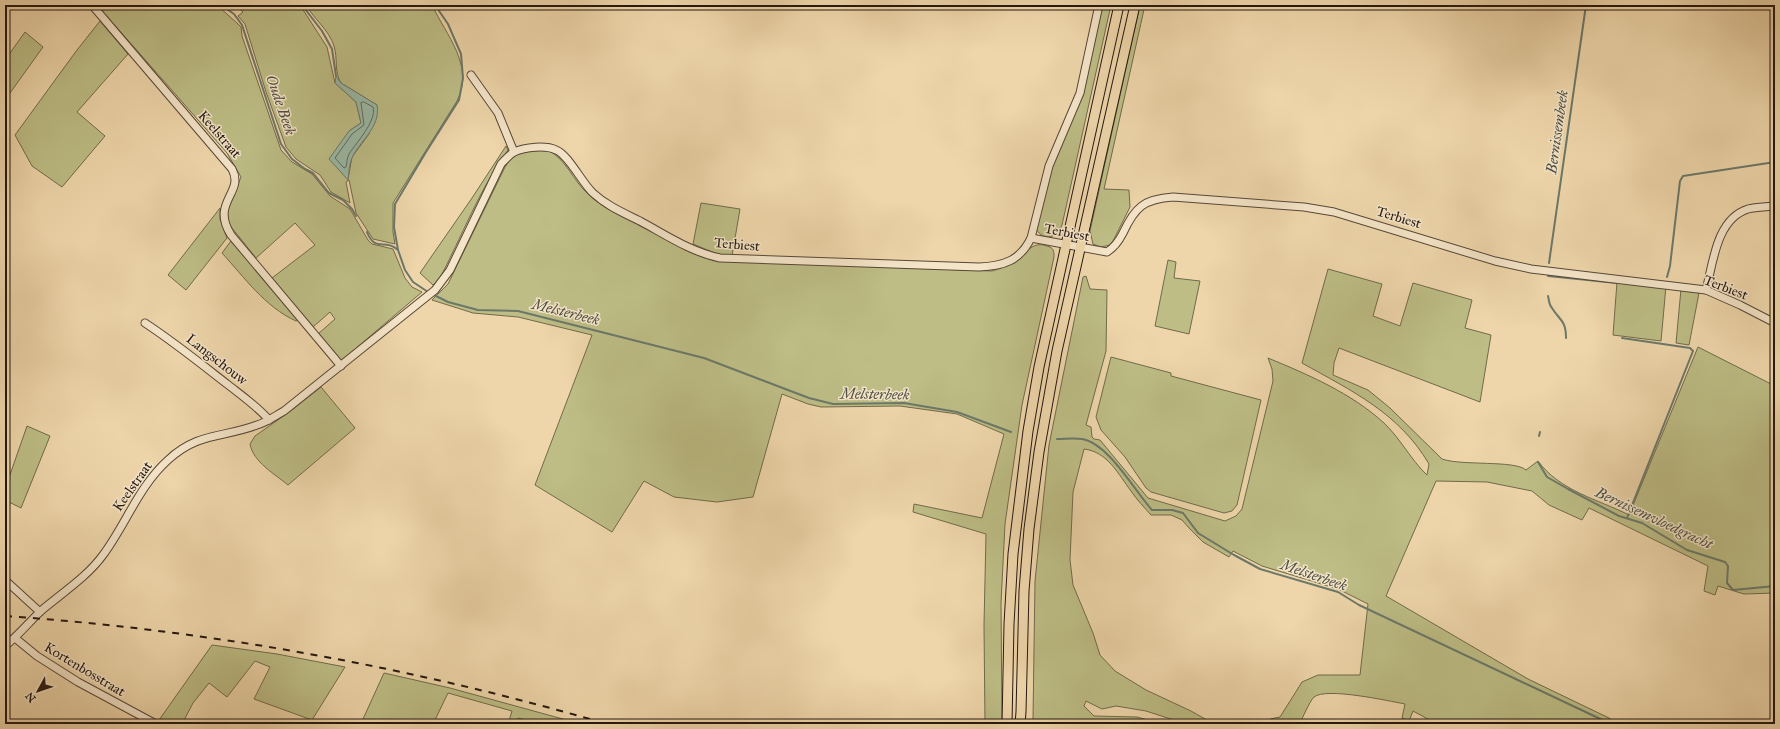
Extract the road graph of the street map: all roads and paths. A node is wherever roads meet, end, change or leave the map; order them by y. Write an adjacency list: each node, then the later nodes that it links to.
1 (92, 5): 14 (street, Keelstraat)
2 (1099, 5): 8 (street, Terbiest)
3 (1119, 5): 9 (main road)
4 (1135, 5): 10 (main road)
5 (471, 75): 6 (street)
6 (514, 152): 8 (street, Terbiest); 14 (street, Keelstraat)
7 (1775, 206): 11 (street)
8 (1031, 238): 9 (street, Terbiest)
9 (1066, 244): 10 (street, Terbiest); 22 (main road)
10 (1081, 247): 11 (street, Terbiest); 20 (main road)
11 (1706, 290): 13 (street, Terbiest)
12 (145, 323): 15 (street, Langschouw)
13 (1775, 323)
14 (341, 366): 15 (street, Keelstraat)
15 (269, 420): 17 (street, Keelstraat)
16 (5, 580): 17 (street)
17 (40, 612): 18 (street, Keelstraat)
18 (15, 638): 19 (street); 21 (street, Kortenbosstraat)
19 (5, 646)
20 (1021, 712): 23 (main road); 24 (main road)
21 (156, 724)
22 (1007, 724)
23 (1020, 724)
24 (1026, 724)

